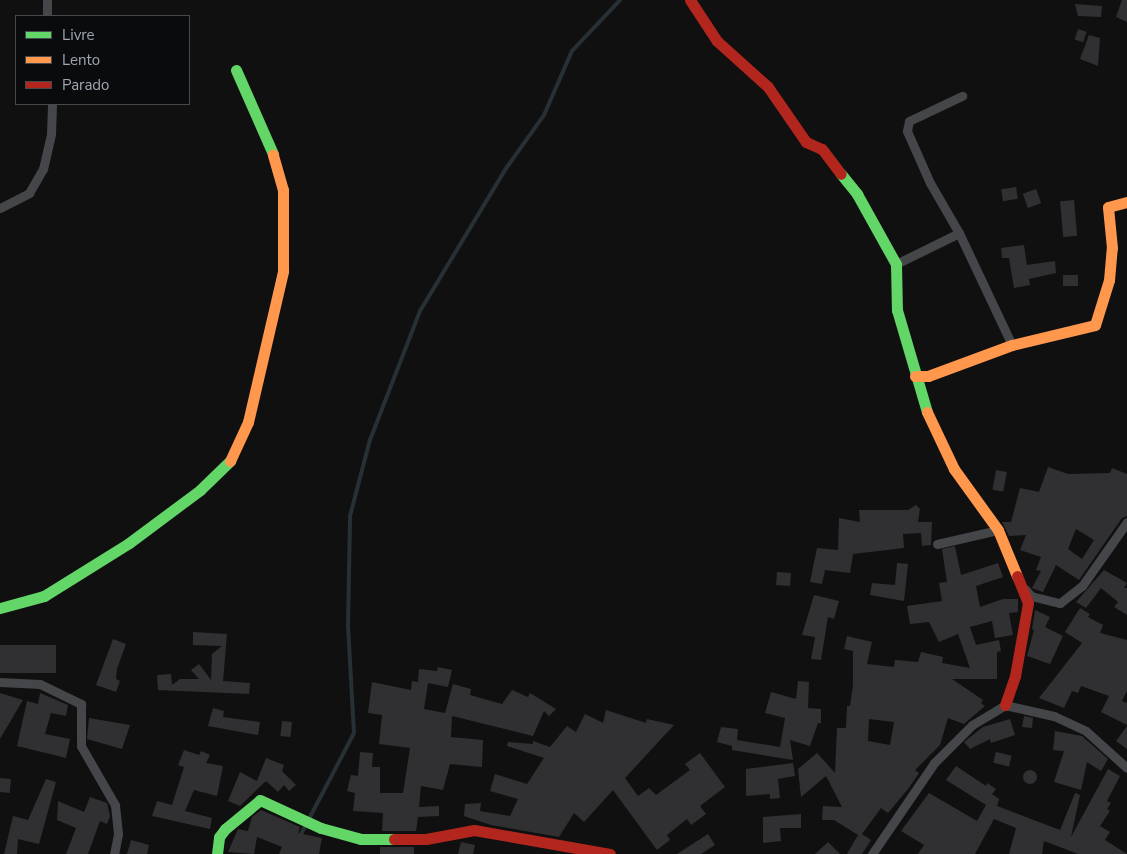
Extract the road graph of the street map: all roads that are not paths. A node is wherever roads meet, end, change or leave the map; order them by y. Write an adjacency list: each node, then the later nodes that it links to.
1 (47, 0): 3 (street)
2 (690, 0): 10 (street)
3 (47, 15)
4 (236, 70): 17 (street)
5 (962, 96): 9 (street)
6 (52, 105): 8 (street)
7 (1127, 202): 11 (street)
8 (0, 208)
9 (959, 233): 10 (street); 11 (street)
10 (896, 264): 12 (street)
11 (1012, 345): 12 (street)
12 (915, 376): 14 (street)
13 (1127, 522): 16 (street)
14 (998, 530): 15 (street); 16 (street)
15 (937, 544)
16 (1023, 586): 19 (street)
17 (0, 608)
18 (0, 682): 21 (street)
19 (1005, 705): 20 (street); 24 (street)
20 (1127, 768)
21 (114, 854)
22 (217, 854): 23 (street)
23 (610, 854)
24 (872, 854)

